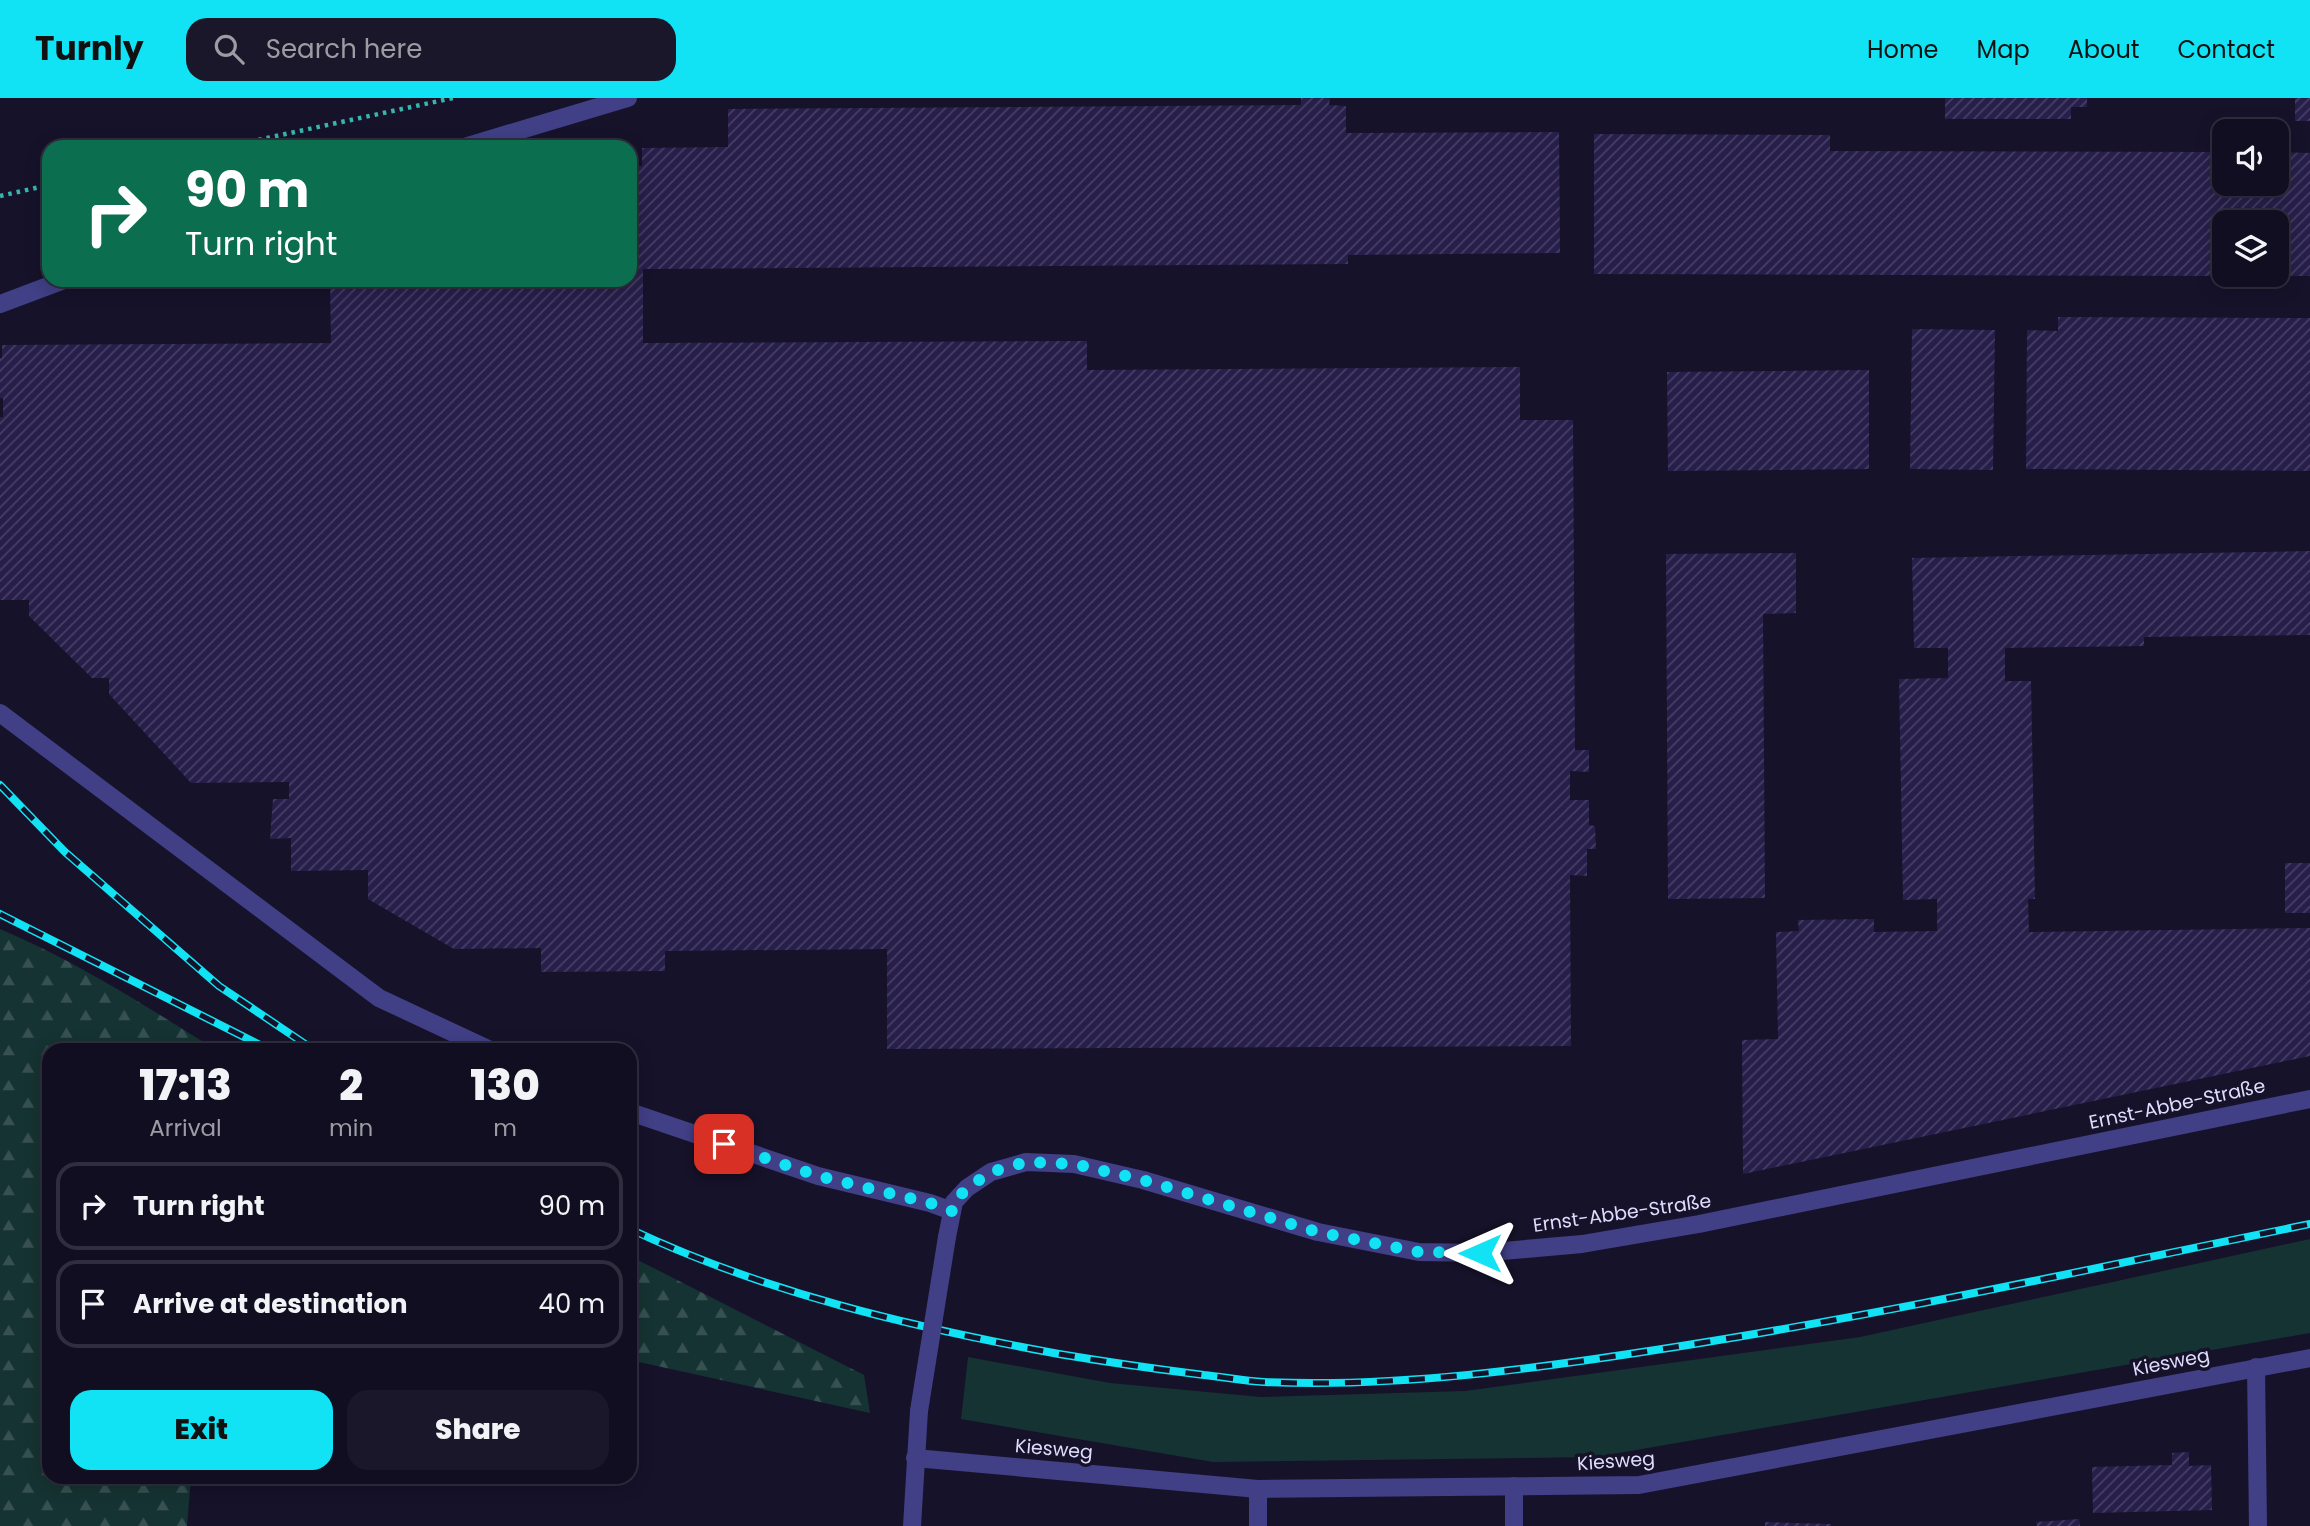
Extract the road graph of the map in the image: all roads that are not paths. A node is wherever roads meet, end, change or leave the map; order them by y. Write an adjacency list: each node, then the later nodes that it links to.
1 (628, 98): 2 (street)
2 (487, 140)
3 (45, 287): 4 (street)
4 (0, 304)
5 (0, 713): 6 (street)
6 (475, 1043)
7 (2310, 1098): 9 (street, Ernst-Abbe-Straße)
8 (637, 1114): 9 (street)
9 (952, 1211): 12 (street, Ernst-Abbe-Straße, bridge)
10 (2310, 1358): 11 (street, Kiesweg)
11 (2256, 1367): 13 (street, Kiesweg); 18 (street)
12 (915, 1458): 14 (street, Kiesweg); 15 (street, Ernst-Abbe-Straße)
13 (1514, 1486): 14 (street, Kiesweg); 17 (street)
14 (1258, 1489): 16 (street)
15 (912, 1526)
16 (1258, 1526)
17 (1514, 1526)
18 (2258, 1526)

